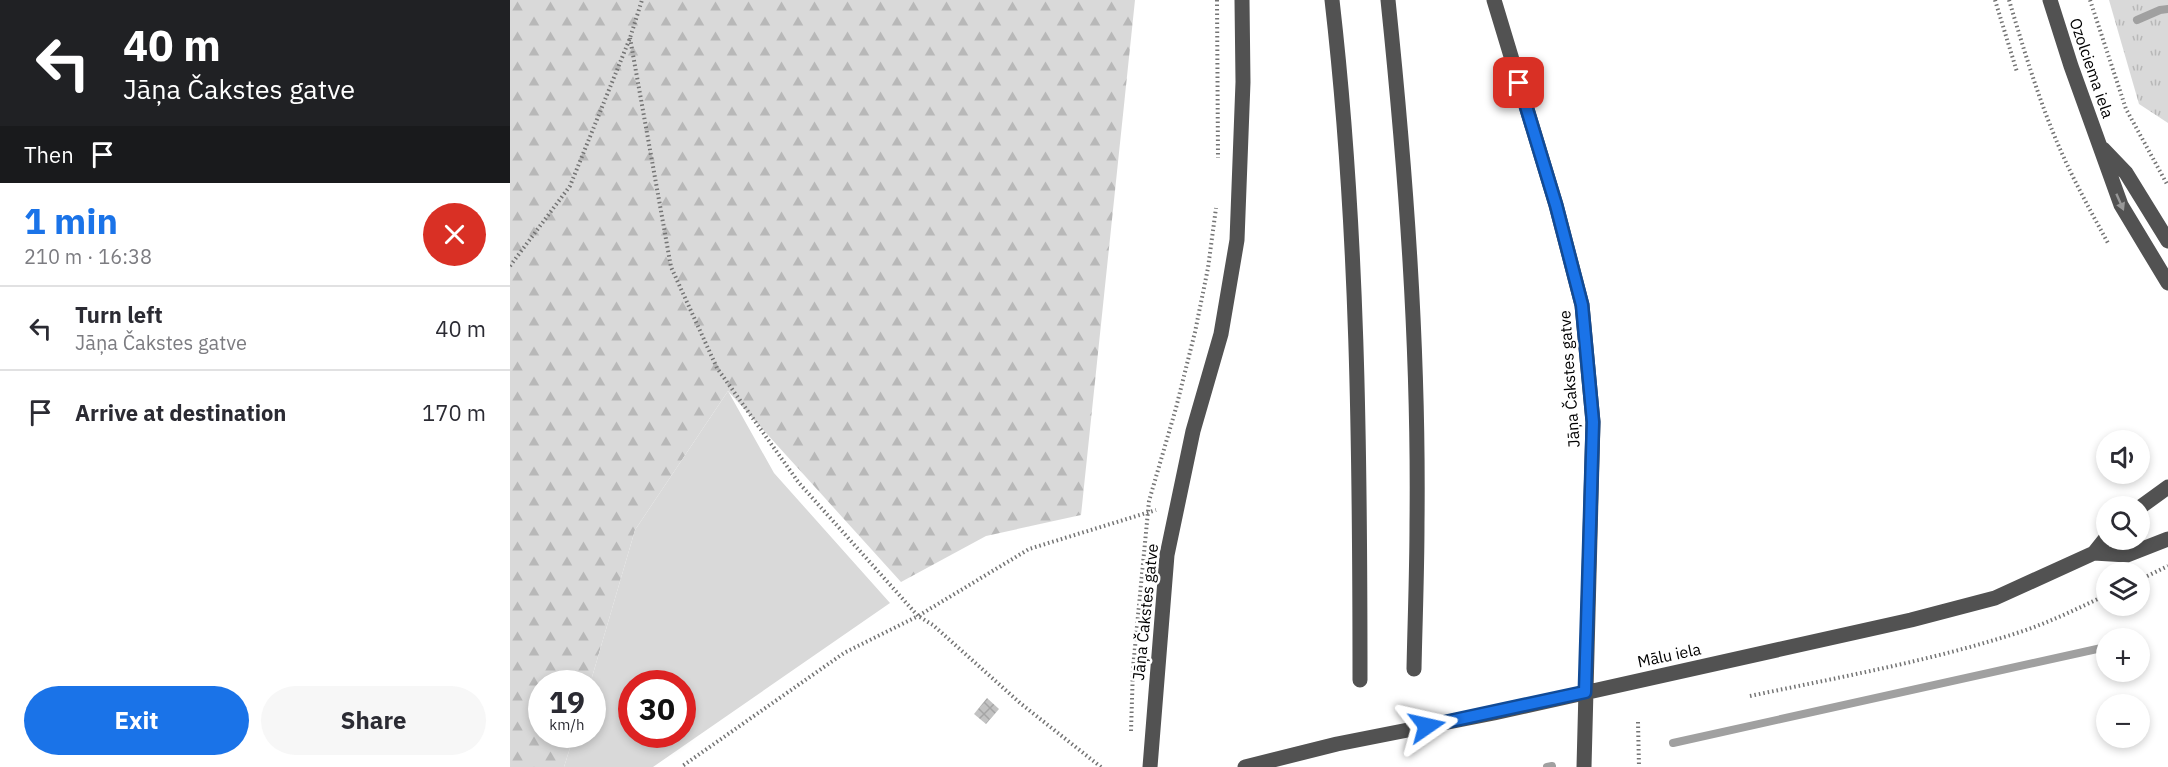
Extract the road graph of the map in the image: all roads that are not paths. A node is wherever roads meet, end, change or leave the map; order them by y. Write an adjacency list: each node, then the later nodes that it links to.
1 (1242, 0): 17 (street, Jāņa Čakstes gatve)
2 (1332, 0): 15 (street)
3 (1388, 0): 14 (street)
4 (1494, 0): 16 (street, Jāņa Čakstes gatve)
5 (2050, 0): 6 (street, Ozolciema iela)
6 (2100, 147): 7 (street, Ozolciema iela); 8 (street, Ozolciema iela, one-way to 8)
7 (2168, 241)
8 (2168, 283)
9 (2168, 487): 10 (street)
10 (2150, 500)
11 (2168, 539): 13 (street, Mālu iela)
12 (2096, 550): 13 (street, Mālu iela)
13 (2094, 553): 16 (street, Mālu iela)
14 (1414, 669)
15 (1360, 680)
16 (1585, 692): 18 (street, Mālu iela); 19 (street, Jāņa Čakstes gatve)
17 (1150, 767)
18 (1245, 767)
19 (1584, 767)

